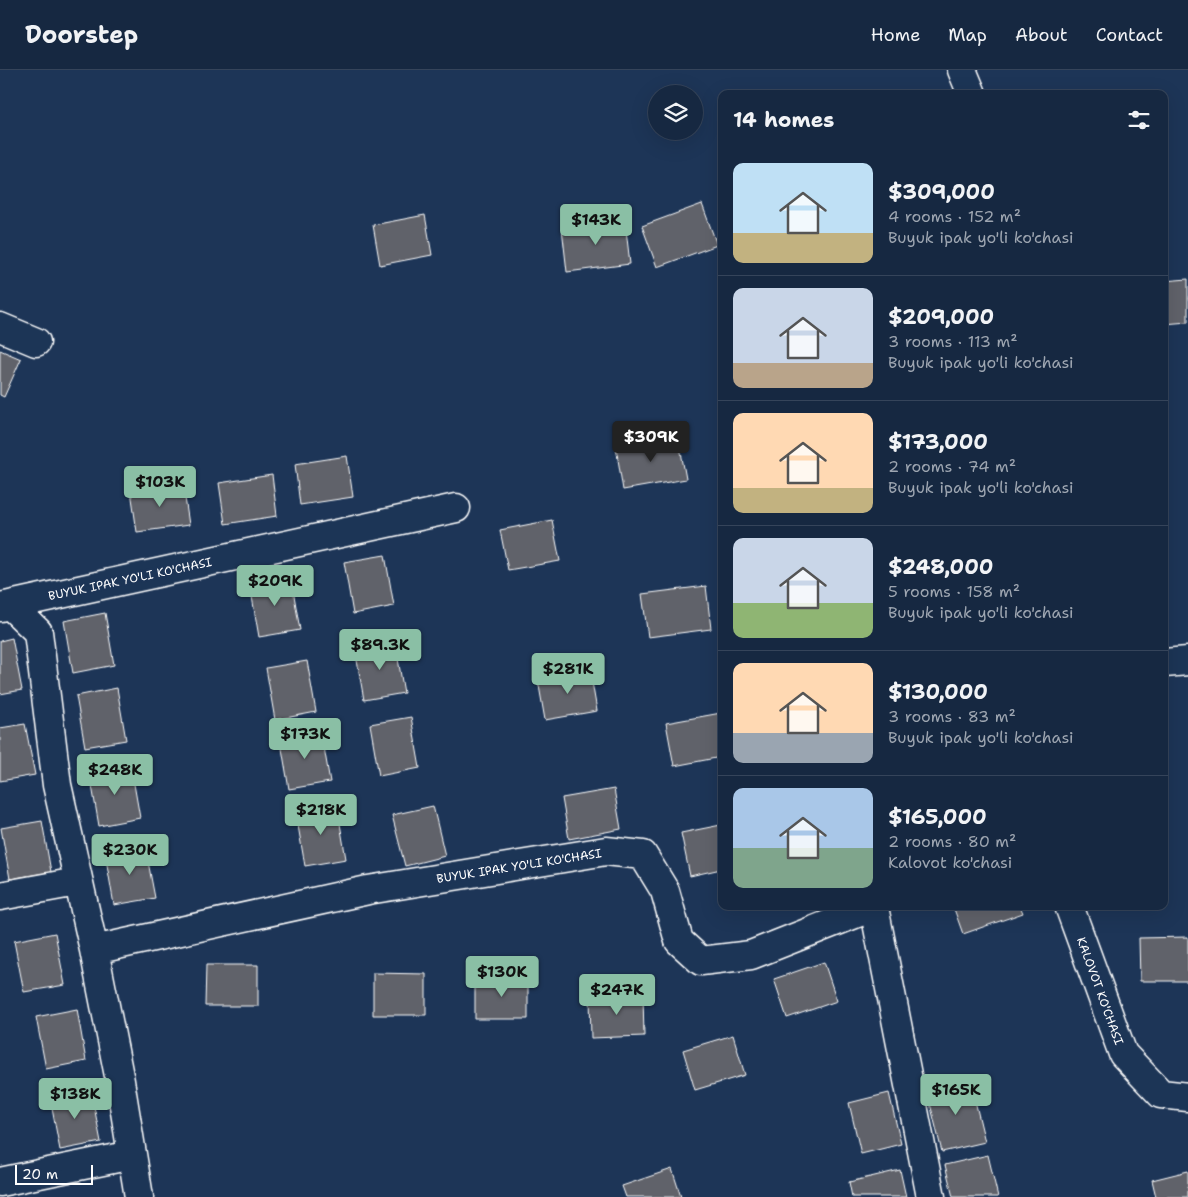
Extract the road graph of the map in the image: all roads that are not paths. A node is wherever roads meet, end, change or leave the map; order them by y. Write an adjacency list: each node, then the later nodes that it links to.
1 (962, 70): 2 (street)
2 (970, 90)
3 (0, 327): 4 (street)
4 (36, 342)
5 (456, 508): 6 (street, BUYUK IPAK YO'LI KO'CHASI)
6 (5, 606): 9 (street, BUYUK IPAK YO'LI KO'CHASI)
7 (1188, 661): 8 (street)
8 (1168, 663)
9 (77, 882): 10 (street); 14 (street, BUYUK IPAK YO'LI KO'CHASI)
10 (0, 896)
11 (864, 910): 14 (street, BUYUK IPAK YO'LI KO'CHASI)
12 (875, 910): 19 (street)
13 (1070, 910): 15 (street, KALOVOT KO'CHASI)
14 (94, 950): 16 (street, BUYUK IPAK YO'LI KO'CHASI)
15 (1188, 1097)
16 (132, 1155): 17 (street); 18 (street, BUYUK IPAK YO'LI KO'CHASI)
17 (0, 1182)
18 (139, 1197)
19 (931, 1197)

